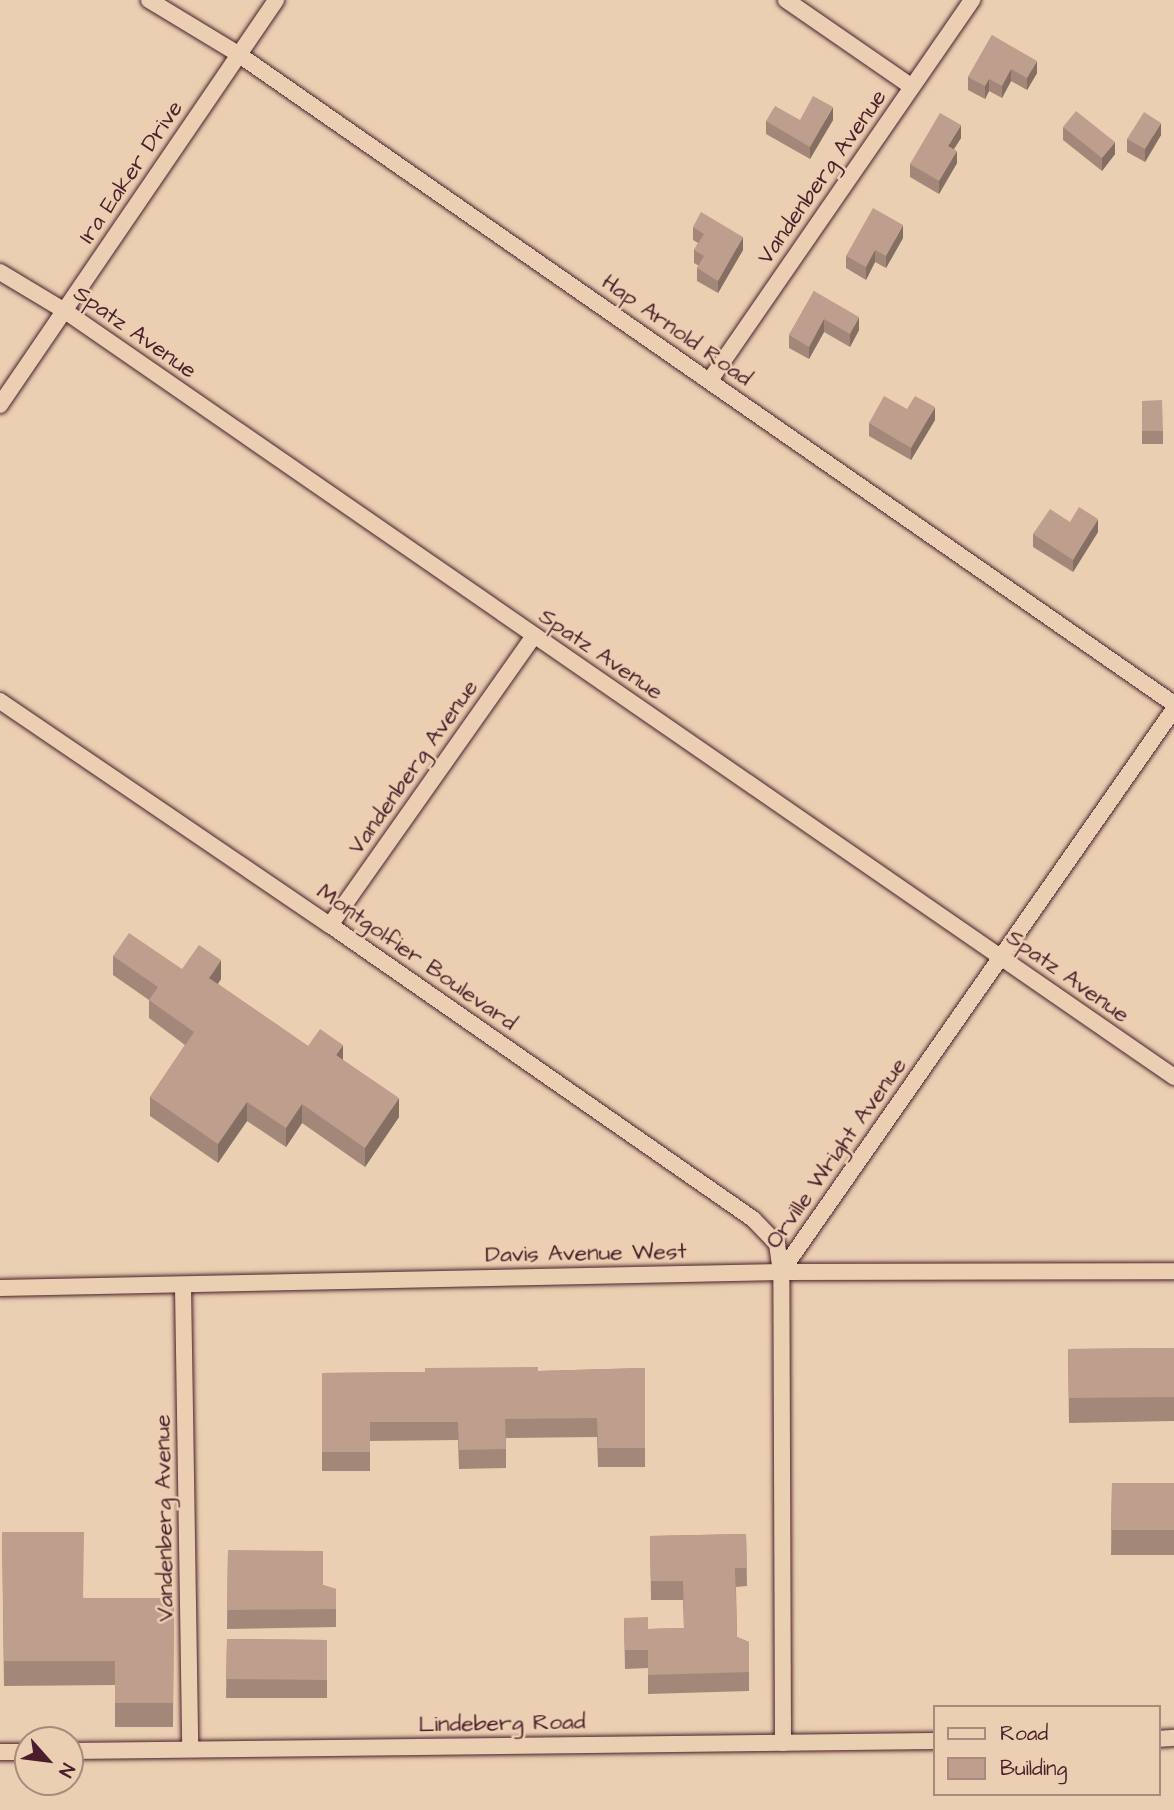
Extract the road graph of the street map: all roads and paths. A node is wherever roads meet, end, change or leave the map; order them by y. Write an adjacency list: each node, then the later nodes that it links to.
1 (149, 0): 5 (street, Hap Arnold Road)
2 (276, 0): 5 (street, Ira Eaker Drive)
3 (786, 0): 6 (street)
4 (972, 0): 6 (street, Vandenberg Avenue)
5 (238, 54): 8 (street, Ira Eaker Drive); 9 (street, Hap Arnold Road)
6 (912, 87): 9 (street, Vandenberg Avenue)
7 (0, 272): 8 (street, Spatz Avenue)
8 (65, 311): 10 (street, Ira Eaker Drive); 11 (street, Spatz Avenue)
9 (710, 380): 13 (street, Hap Arnold Road)
10 (0, 405)
11 (534, 636): 14 (street, Vandenberg Avenue); 15 (street, Spatz Avenue)
12 (0, 701): 14 (street, Montgolfier Boulevard)
13 (1174, 706): 15 (street, Orville Wright Avenue)
14 (330, 925): 18 (street, Montgolfier Boulevard)
15 (1001, 957): 16 (street, Spatz Avenue); 18 (street, Orville Wright Avenue)
16 (1174, 1077)
17 (1174, 1271): 18 (street, Davis Avenue West)
18 (781, 1272): 19 (street, Davis Avenue West); 22 (street, Orville Wright Avenue)
19 (183, 1286): 20 (street, Davis Avenue West); 23 (street, Vandenberg Avenue)
20 (0, 1288)
21 (932, 1741): 22 (street, Lindeberg Road)
22 (783, 1743): 23 (street, Lindeberg Road)
23 (190, 1749): 24 (street, Lindeberg Road)
24 (84, 1751)

